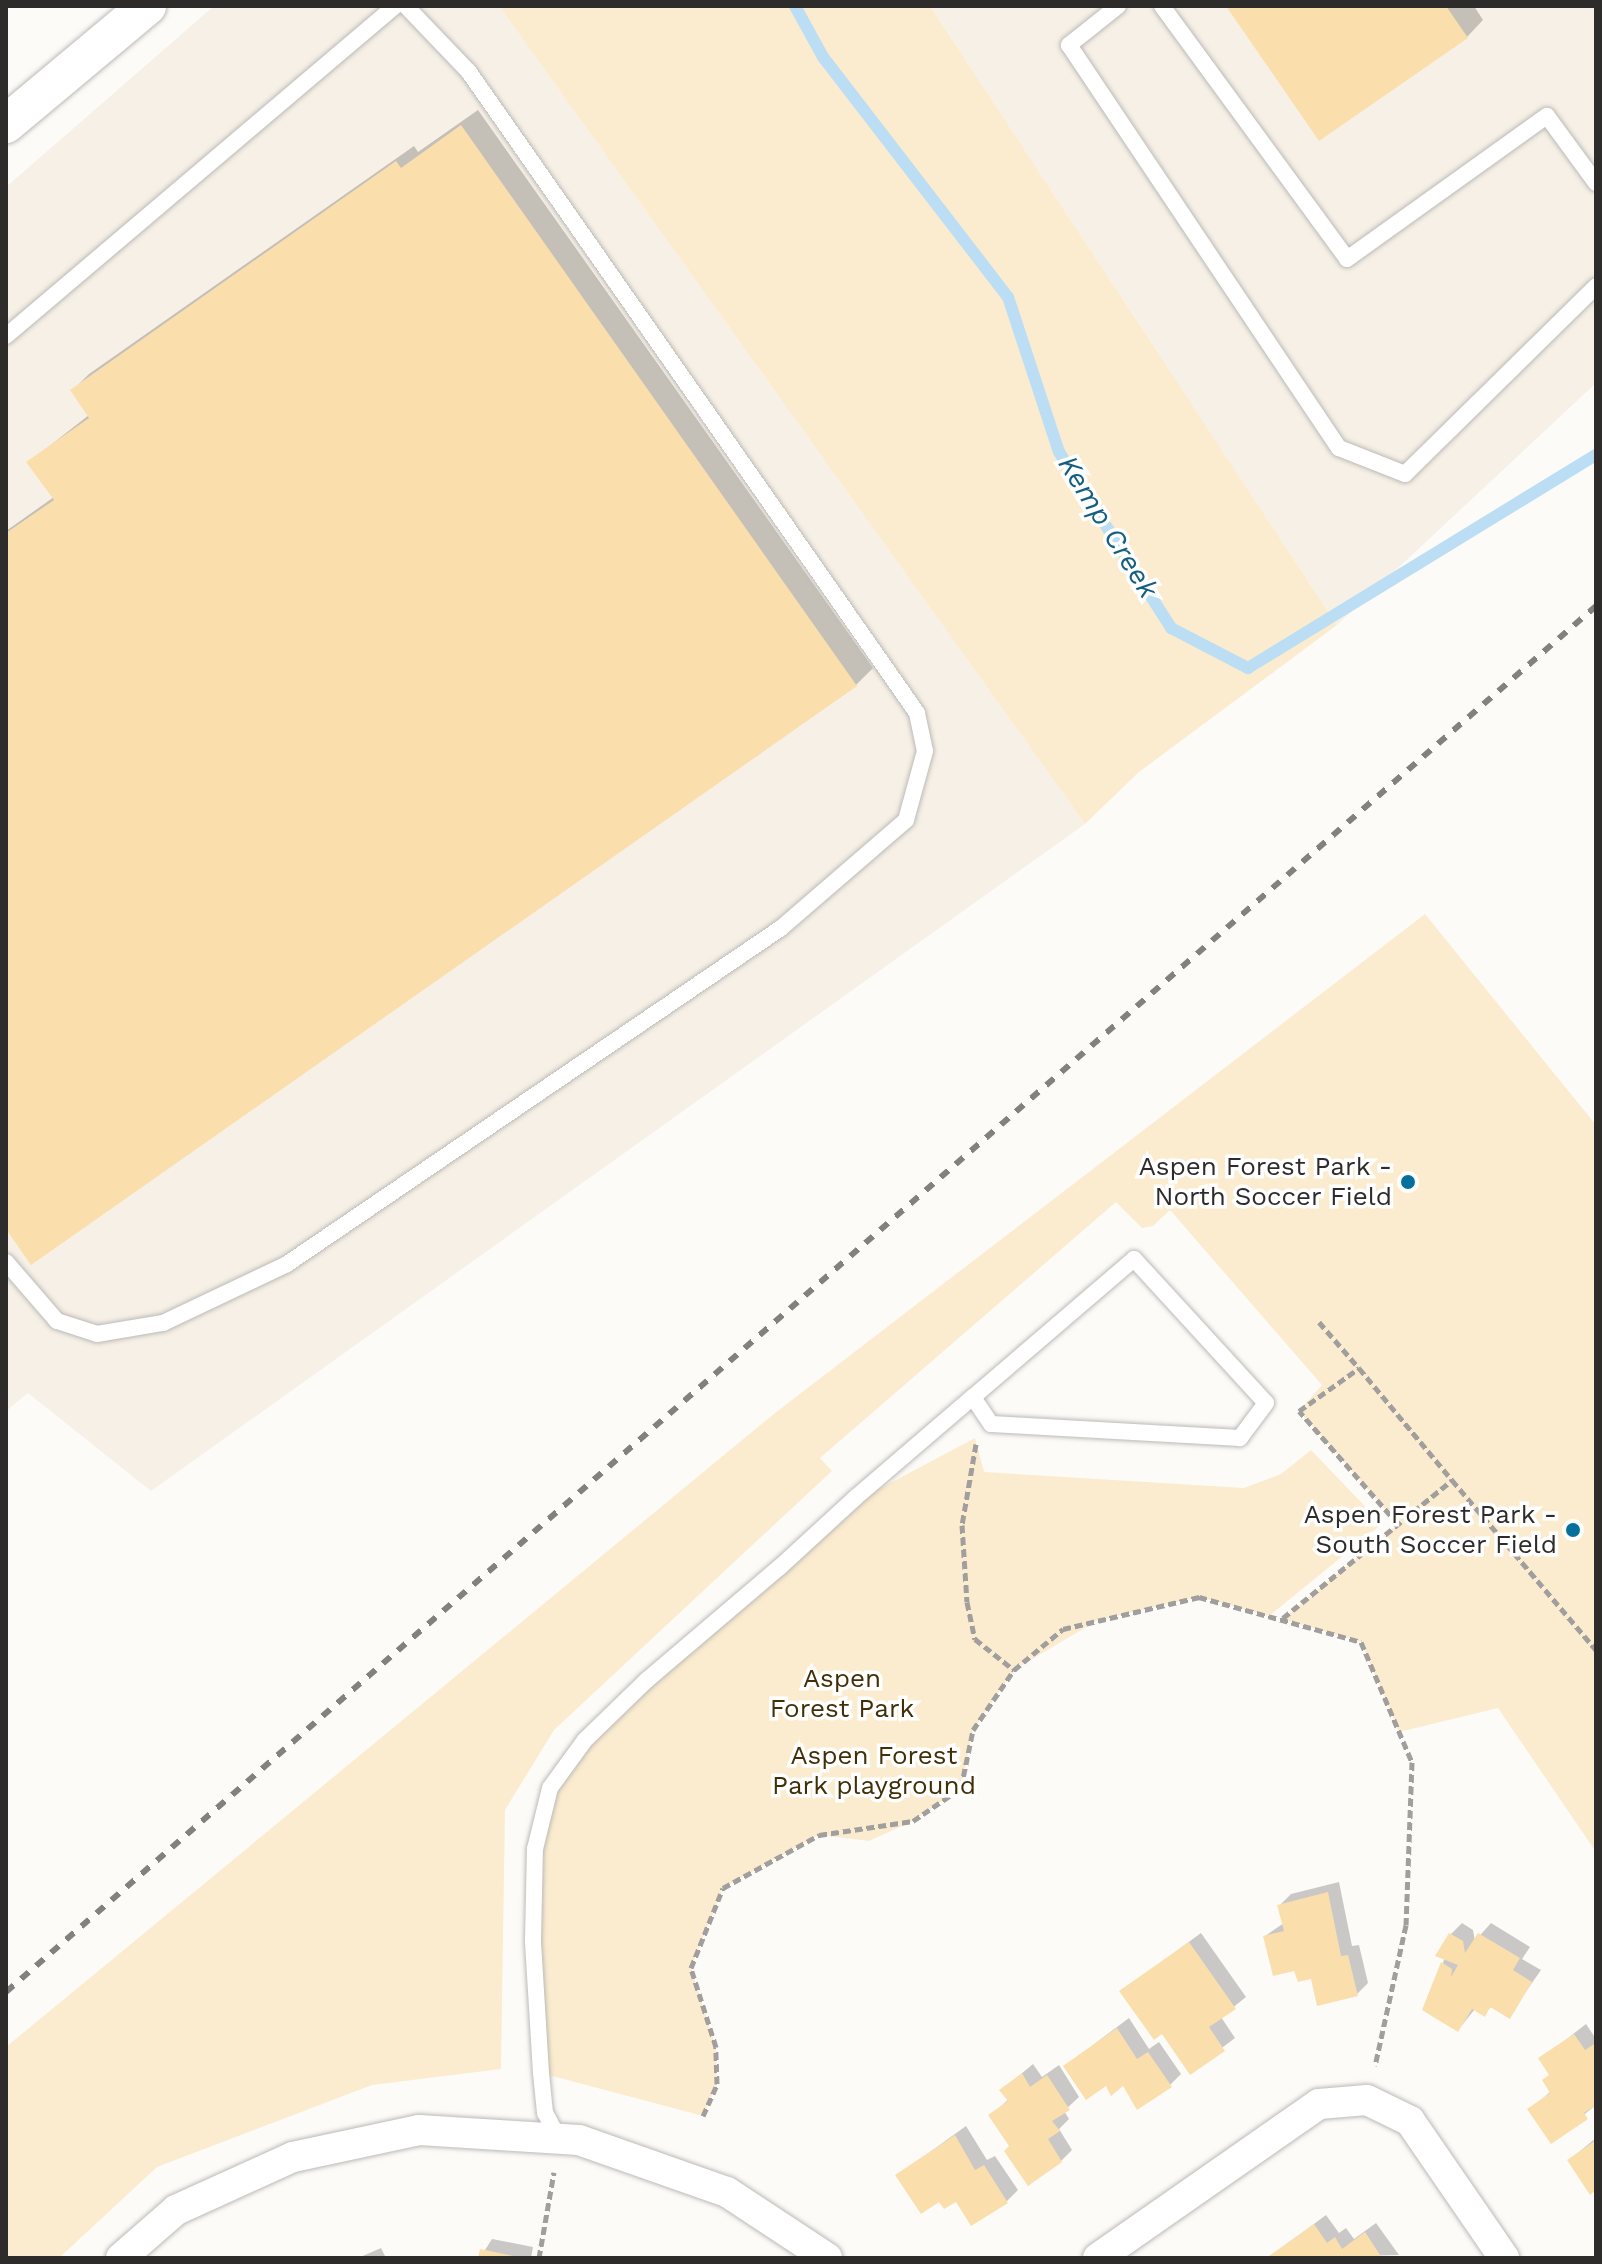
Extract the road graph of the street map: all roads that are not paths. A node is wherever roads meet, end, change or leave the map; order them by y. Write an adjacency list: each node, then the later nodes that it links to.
1 (147, 6): 6 (street)
2 (395, 6): 9 (lane)
3 (406, 6): 10 (lane)
4 (1118, 6): 8 (lane)
5 (1162, 6): 7 (lane)
6 (6, 124)
7 (1596, 183)
8 (1596, 286)
9 (6, 336)
10 (6, 1262)
11 (973, 1397): 11 (lane); 12 (lane)
12 (559, 2139): 13 (street); 14 (street)
13 (121, 2258)
14 (827, 2258)
15 (1098, 2258): 16 (street)
16 (1504, 2258)

